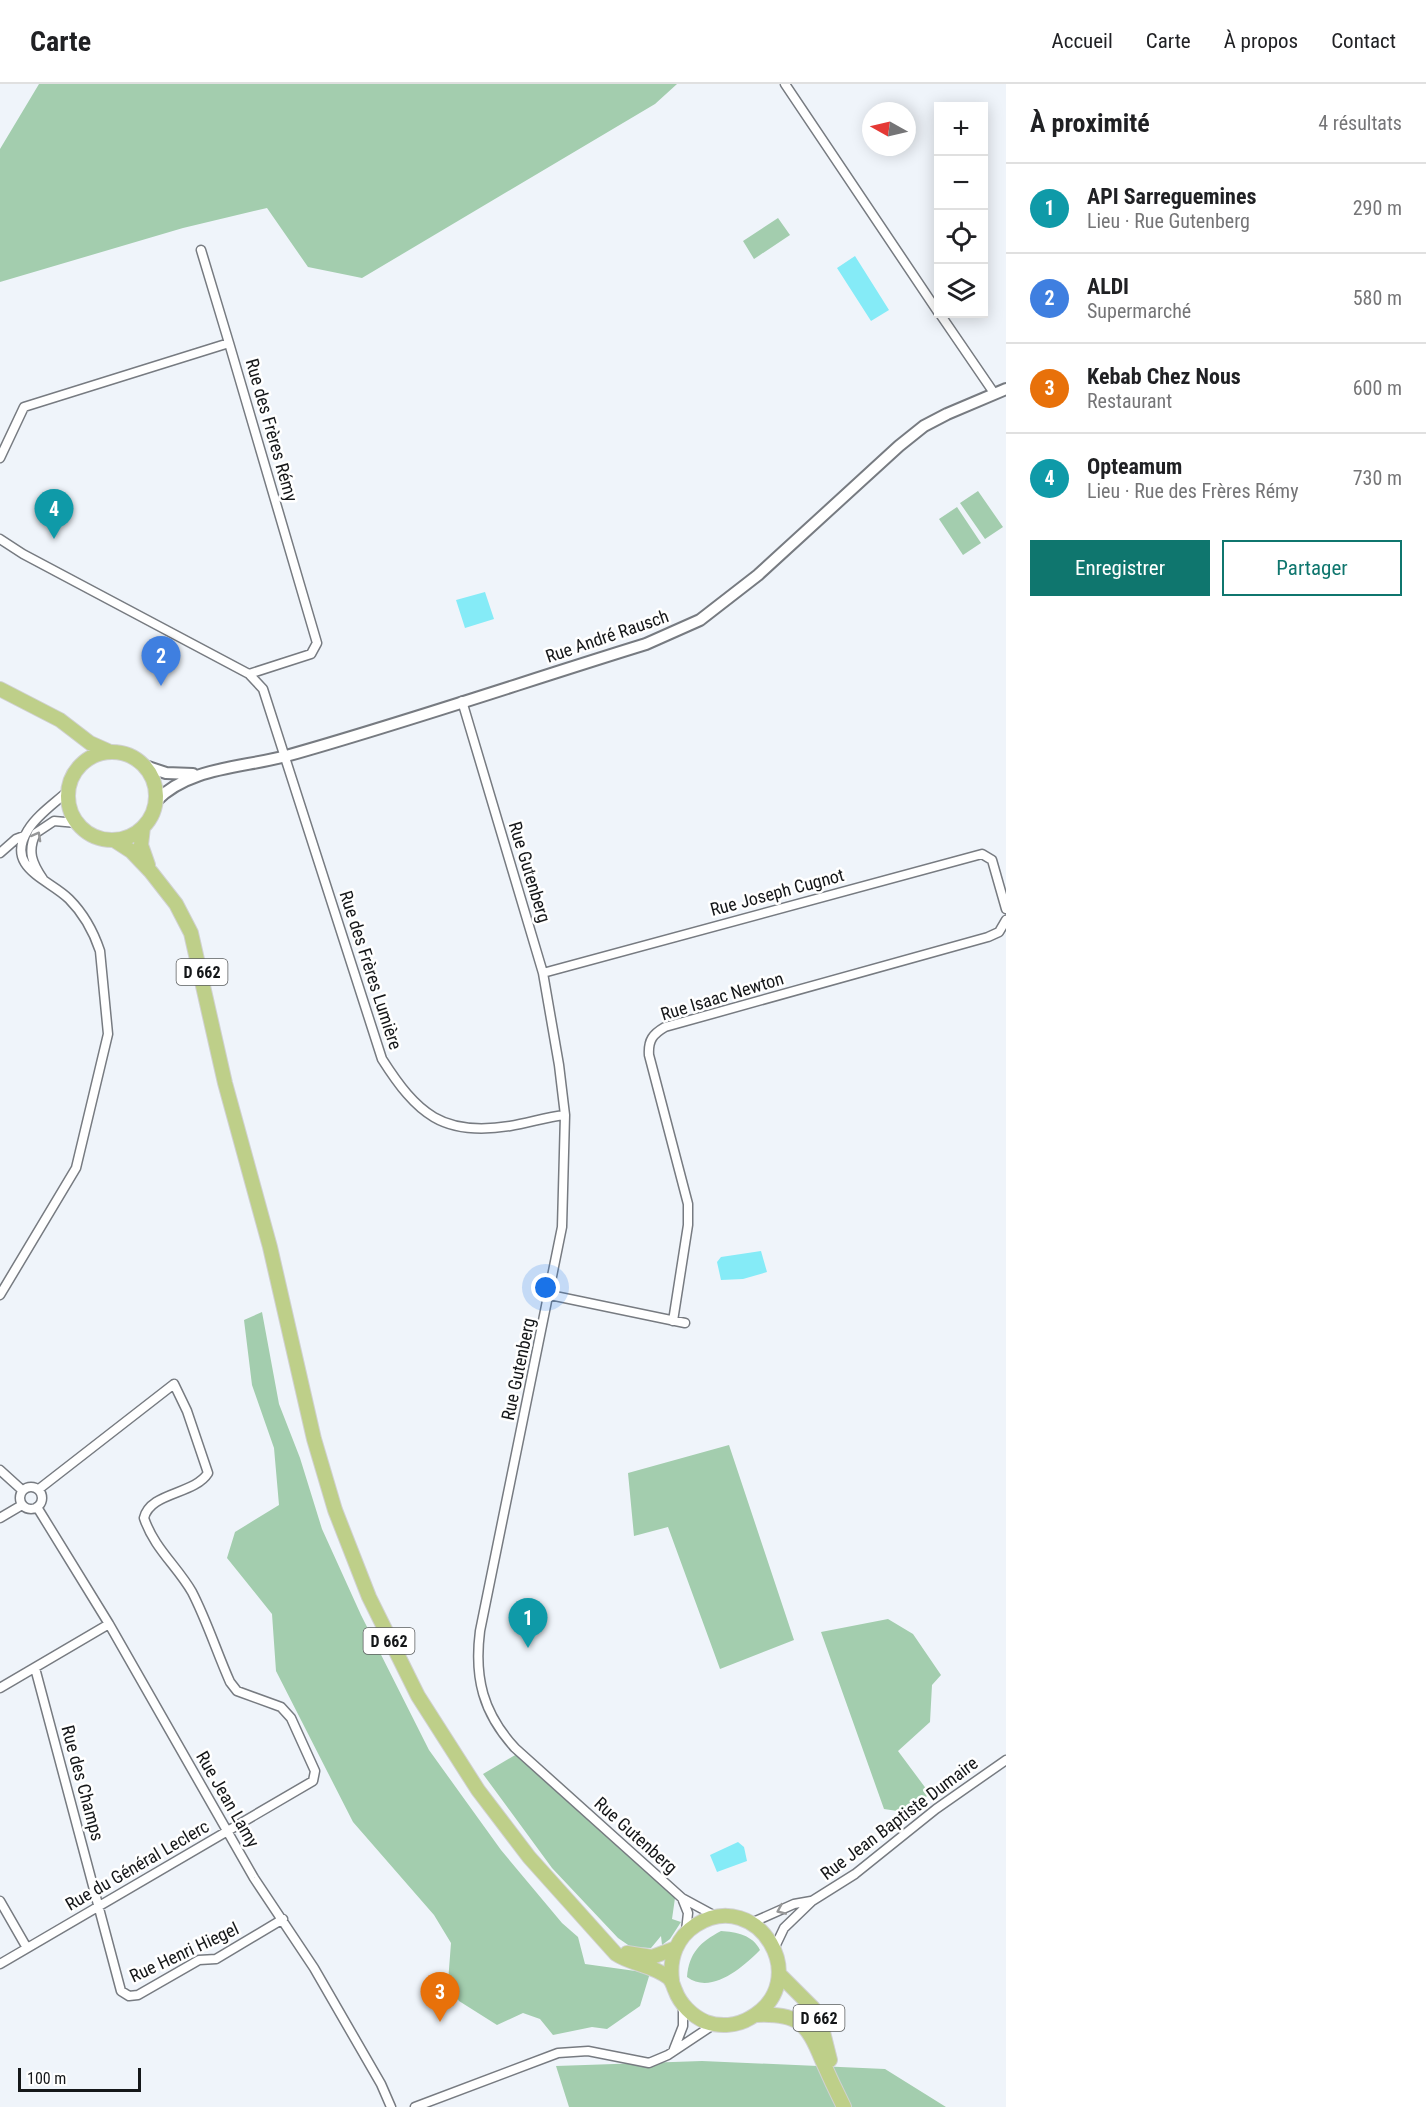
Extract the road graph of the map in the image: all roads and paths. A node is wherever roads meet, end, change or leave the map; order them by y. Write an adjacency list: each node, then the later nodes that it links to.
1 (785, 84): 3 (street)
2 (201, 250): 5 (street)
3 (934, 306)
4 (942, 318): 7 (street)
5 (229, 343): 8 (street, Rue des Frères Rémy); 10 (street, Rue des Frères Rémy)
6 (1006, 389): 7 (street, Rue André Rausch)
7 (994, 393): 12 (street, Rue André Rausch)
8 (0, 458)
9 (0, 538): 10 (street)
10 (249, 674): 15 (street)
11 (0, 689): 13 (main road)
12 (462, 701): 15 (street, Rue André Rausch); 30 (street, Rue Gutenberg)
13 (74, 730): 14 (main road); 16 (main road)
14 (108, 752): 16 (main road); 17 (main road)
15 (285, 756): 18 (street, Rue André Rausch); 31 (street, Rue des Frères Lumière)
16 (79, 766): 19 (main road)
17 (145, 766): 18 (street, Rue André Rausch); 20 (main road)
18 (200, 774): 20 (street, Rue André Rausch)
19 (68, 791): 21 (main road); 23 (street)
20 (156, 801): 22 (main road)
21 (77, 823): 24 (main road); 27 (street, one-way to 21)
22 (143, 827): 24 (main road); 26 (main road, D 662)
23 (24, 836): 25 (street); 27 (street)
24 (114, 840): 26 (main road, D 662)
25 (0, 853)
26 (151, 872): 55 (main road, D 662)
27 (43, 879): 32 (street)
28 (1006, 909): 30 (street, Rue Joseph Cugnot)
29 (1006, 920): 34 (street, Rue Isaac Newton)
30 (543, 973): 31 (street, Rue Gutenberg)
31 (565, 1115): 33 (street, Rue Gutenberg)
32 (0, 1294)
33 (550, 1295): 34 (street); 47 (street, Rue Gutenberg)
34 (674, 1321): 35 (street)
35 (685, 1323)
36 (0, 1470): 37 (street)
37 (22, 1490): 38 (street); 39 (street)
38 (39, 1490): 40 (street); 46 (street, Rue du Général Leclerc)
39 (22, 1505): 40 (street); 41 (street)
40 (37, 1507): 42 (street, Rue Jean Lamy)
41 (0, 1518)
42 (109, 1624): 43 (street); 46 (street, Rue Jean Lamy)
43 (35, 1668): 44 (street); 50 (street, Rue des Champs)
44 (0, 1688)
45 (1006, 1760): 49 (street, Rue Jean Baptiste Dumaire)
46 (228, 1832): 50 (street, Rue du Général Leclerc); 52 (street, Rue Jean Lamy)
47 (682, 1898): 51 (street, Rue Gutenberg); 54 (street, Rue Gutenberg)
48 (0, 1900): 56 (street)
49 (812, 1901): 53 (street, Rue Jean Baptiste Dumaire, one-way to 53); 58 (street, Rue Jean Baptiste Dumaire)
50 (98, 1908): 56 (street, Rue du Général Leclerc); 62 (street, Rue des Champs)
51 (717, 1917): 53 (main road); 54 (main road)
52 (283, 1919): 62 (street, Rue Henri Hiegel); 68 (street, Rue Jean Lamy)
53 (751, 1923): 58 (main road)
54 (686, 1934): 57 (main road)
55 (607, 1941): 57 (main road, D 662); 61 (main road, D 662)
56 (27, 1948): 59 (street, Rue du Général Leclerc)
57 (676, 1948): 61 (main road)
58 (774, 1948): 60 (main road)
59 (0, 1964)
60 (779, 1974): 64 (main road); 67 (main road, D 662)
61 (672, 1980): 63 (main road)
62 (129, 1996)
63 (683, 2005): 65 (main road); 66 (street)
64 (756, 2015): 65 (main road); 67 (main road, D 662)
65 (715, 2024): 66 (street)
66 (674, 2050): 69 (street)
67 (831, 2077): 70 (main road, D 662)
68 (390, 2107)
69 (416, 2107)
70 (844, 2107)

